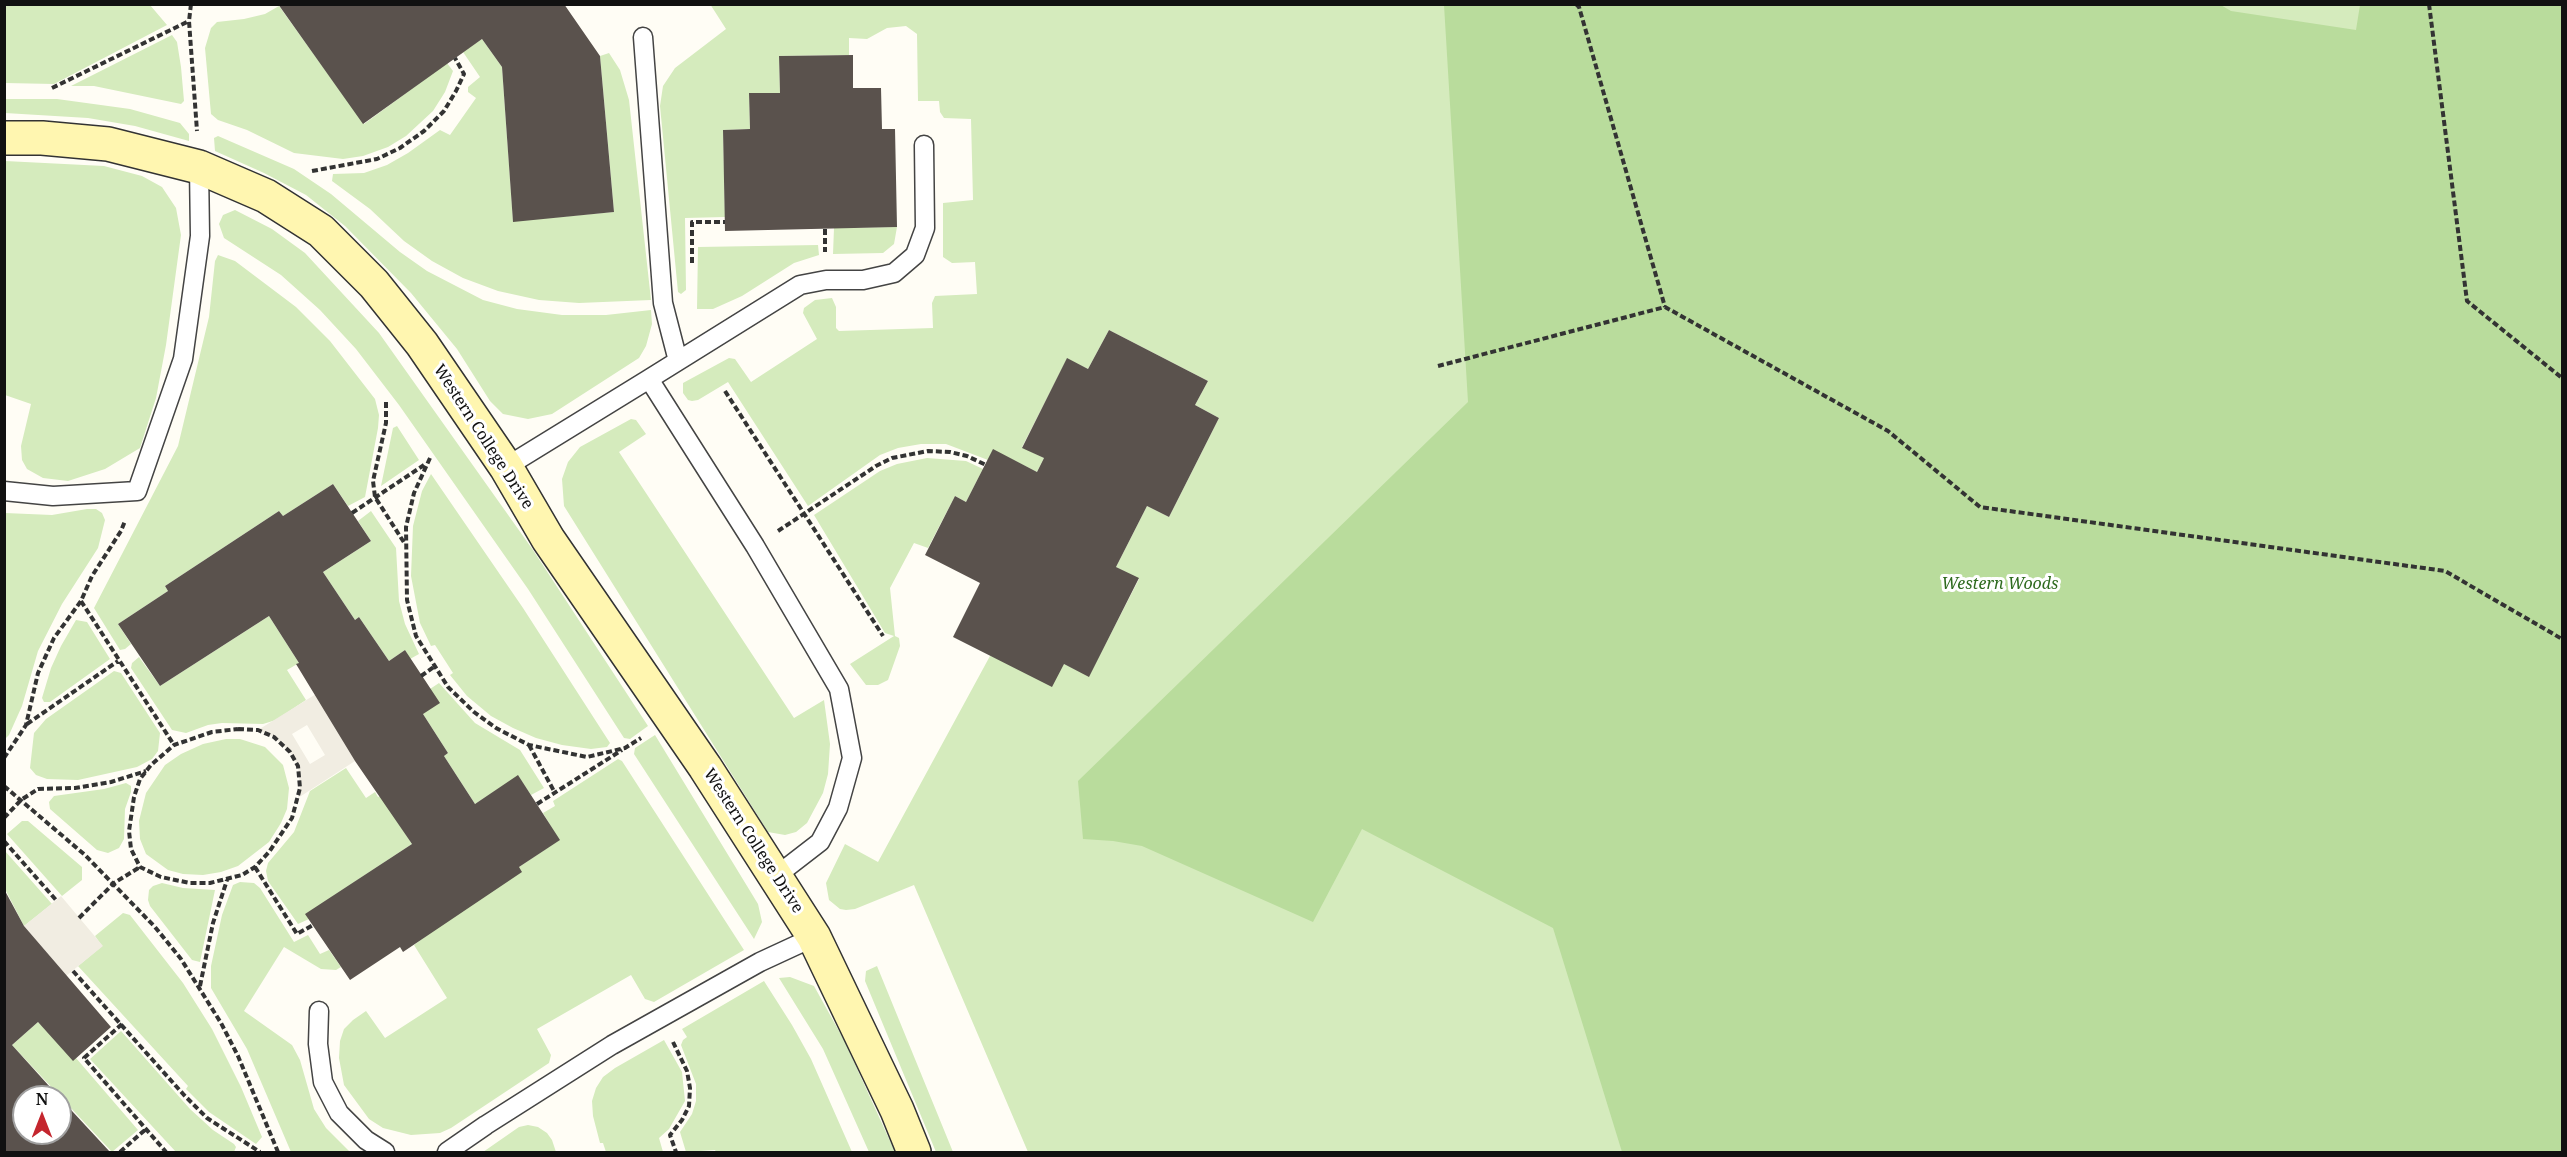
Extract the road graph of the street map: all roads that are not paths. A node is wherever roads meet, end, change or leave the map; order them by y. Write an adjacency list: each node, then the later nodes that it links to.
1 (643, 37): 5 (lane)
2 (4, 138): 4 (street, Western College Drive)
3 (924, 145): 5 (lane)
4 (199, 167): 7 (street, Western College Drive); 8 (lane)
5 (678, 361): 6 (lane)
6 (649, 379): 7 (lane); 9 (lane)
7 (506, 467): 9 (street, Western College Drive)
8 (4, 490)
9 (776, 876): 10 (street, Western College Drive)
10 (814, 937): 13 (lane); 14 (street, Western College Drive)
11 (320, 1011): 12 (lane)
12 (385, 1152)
13 (447, 1152)
14 (914, 1152)

